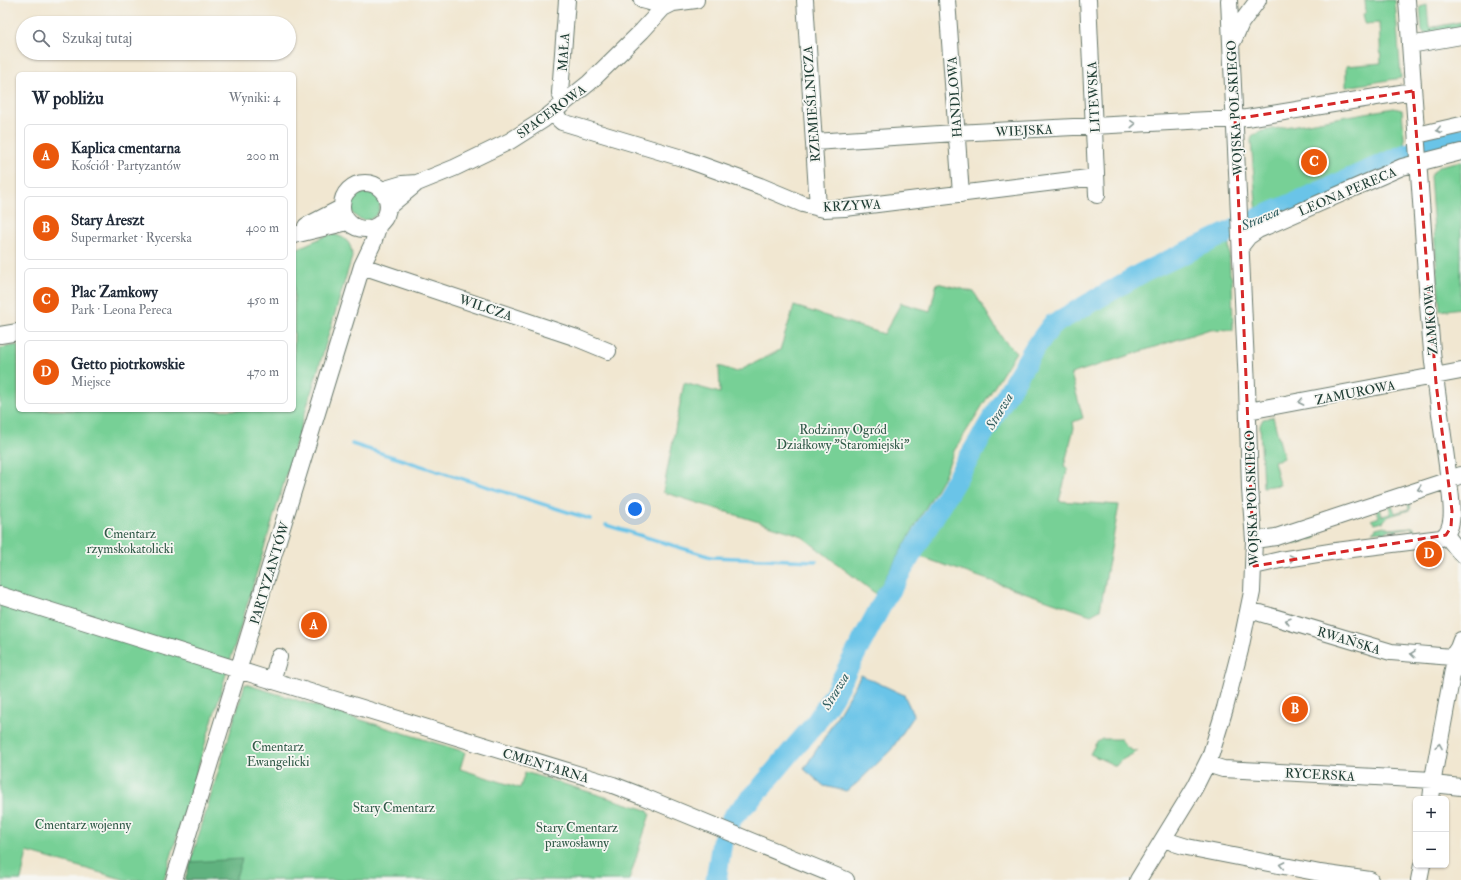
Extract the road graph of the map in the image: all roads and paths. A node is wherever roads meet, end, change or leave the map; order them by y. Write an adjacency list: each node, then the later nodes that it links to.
1 (567, 0): 15 (street, MAŁA)
2 (642, 0): 10 (street)
3 (696, 0): 10 (street)
4 (805, 0): 20 (street, RZEMIEŚLNICZA)
5 (947, 0): 19 (street, HANDLOWA)
6 (1088, 0): 18 (street, LITEWSKA)
7 (1229, 0): 13 (street, WOJSKA POLSKIEGO)
8 (1258, 0): 13 (street)
9 (1407, 0): 12 (street, ZAMKOWA)
10 (663, 8): 15 (street, SPACEROWA)
11 (1461, 36): 12 (street)
12 (1410, 45): 14 (street, ZAMKOWA)
13 (1231, 47): 16 (street, WOJSKA POLSKIEGO)
14 (1413, 91): 16 (street, WIEJSKA); 21 (street, ZAMKOWA)
15 (558, 108): 24 (street, SPACEROWA); 29 (street, KRZYWA)
16 (1235, 118): 18 (street, WIEJSKA, one-way to 16); 33 (street, WOJSKA POLSKIEGO)
17 (1461, 125): 21 (street, LEONA PERECA, one-way to 21)
18 (1094, 126): 19 (street, WIEJSKA); 23 (street, LITEWSKA)
19 (956, 133): 20 (street, WIEJSKA); 26 (street, HANDLOWA)
20 (814, 142): 29 (street, RZEMIEŚLNICZA)
21 (1418, 150): 22 (street, LEONA PERECA); 33 (street, LEONA PERECA); 39 (street, ZAMKOWA)
22 (1461, 152)
23 (1096, 177): 26 (street, KRZYWA); 27 (street, LITEWSKA)
24 (418, 182): 25 (street, SPACEROWA); 28 (street, SPACEROWA)
25 (382, 190): 28 (street); 30 (street)
26 (961, 194): 29 (street, KRZYWA)
27 (1097, 195)
28 (388, 207): 31 (street)
29 (818, 208)
30 (350, 220): 31 (street); 32 (street); 34 (street, PARTYZANTÓW)
31 (380, 224): 34 (street, PARTYZANTÓW)
32 (296, 233)
33 (1240, 241): 40 (street, WOJSKA POLSKIEGO)
34 (362, 266): 37 (street, WILCZA); 51 (street, PARTYZANTÓW)
35 (16, 332): 36 (street)
36 (0, 335)
37 (608, 351)
38 (1461, 371): 39 (street, ZAMUROWA)
39 (1435, 377): 40 (street, ZAMUROWA, one-way to 40); 41 (street, ZAMKOWA)
40 (1248, 411): 43 (street, WOJSKA POLSKIEGO)
41 (1455, 478): 42 (street, ZAMKOWA); 43 (street, one-way to 43)
42 (1446, 535): 44 (street); 45 (street, one-way to 42)
43 (1254, 540): 45 (street, WOJSKA POLSKIEGO)
44 (1460, 553)
45 (1254, 566): 47 (street, WOJSKA POLSKIEGO)
46 (0, 595): 51 (street, CMENTARNA)
47 (1249, 611): 50 (street, RWAŃSKA, one-way to 47); 53 (street, WOJSKA POLSKIEGO)
48 (1461, 640): 50 (street)
49 (279, 657): 52 (street)
50 (1452, 657): 55 (street, one-way to 50)
51 (239, 670): 52 (street, CMENTARNA); 58 (street, PARTYZANTÓW)
52 (272, 680): 59 (street, CMENTARNA)
53 (1207, 764): 55 (street, RYCERSKA); 56 (street, WOJSKA POLSKIEGO)
54 (1461, 787): 55 (street, RYCERSKA)
55 (1432, 788)
56 (1165, 838): 60 (street, WOJSKA POLSKIEGO); 61 (street, one-way to 56)
57 (1421, 868): 62 (street)
58 (174, 880)
59 (846, 880)
60 (1138, 880)
61 (1370, 880)
62 (1419, 880)

